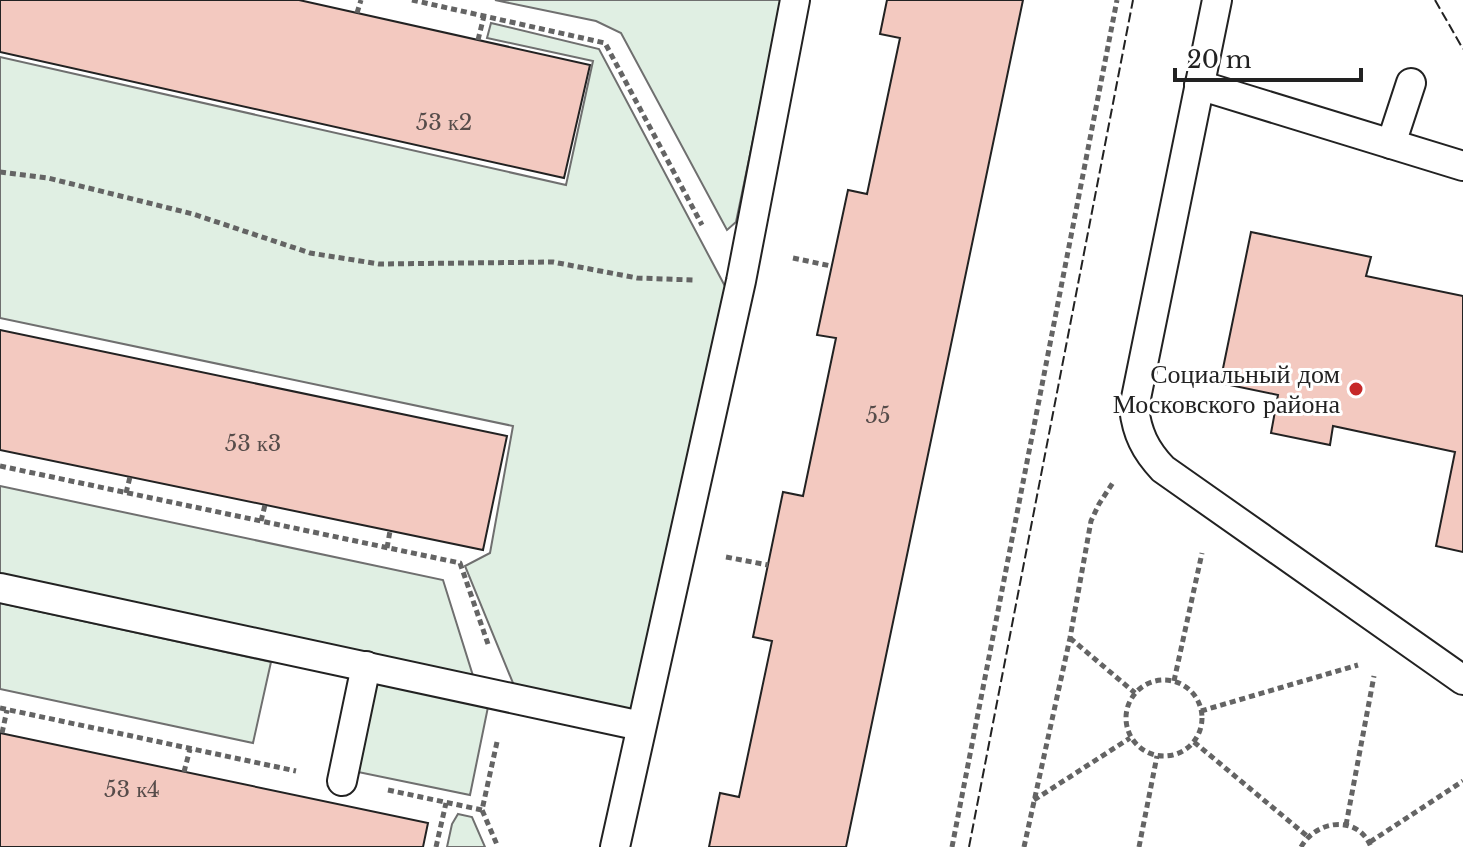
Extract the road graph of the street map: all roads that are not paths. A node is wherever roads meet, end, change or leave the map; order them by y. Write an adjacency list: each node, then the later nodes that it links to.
1 (795, 0): 10 (lane)
2 (1217, 0): 4 (lane)
3 (1411, 83): 5 (lane)
4 (1199, 85): 5 (lane); 9 (lane)
5 (1391, 144): 6 (lane)
6 (1463, 166)
7 (0, 588): 8 (lane)
8 (366, 666): 10 (lane); 11 (lane)
9 (1463, 680)
10 (641, 726): 12 (lane)
11 (342, 781)
12 (615, 847)

